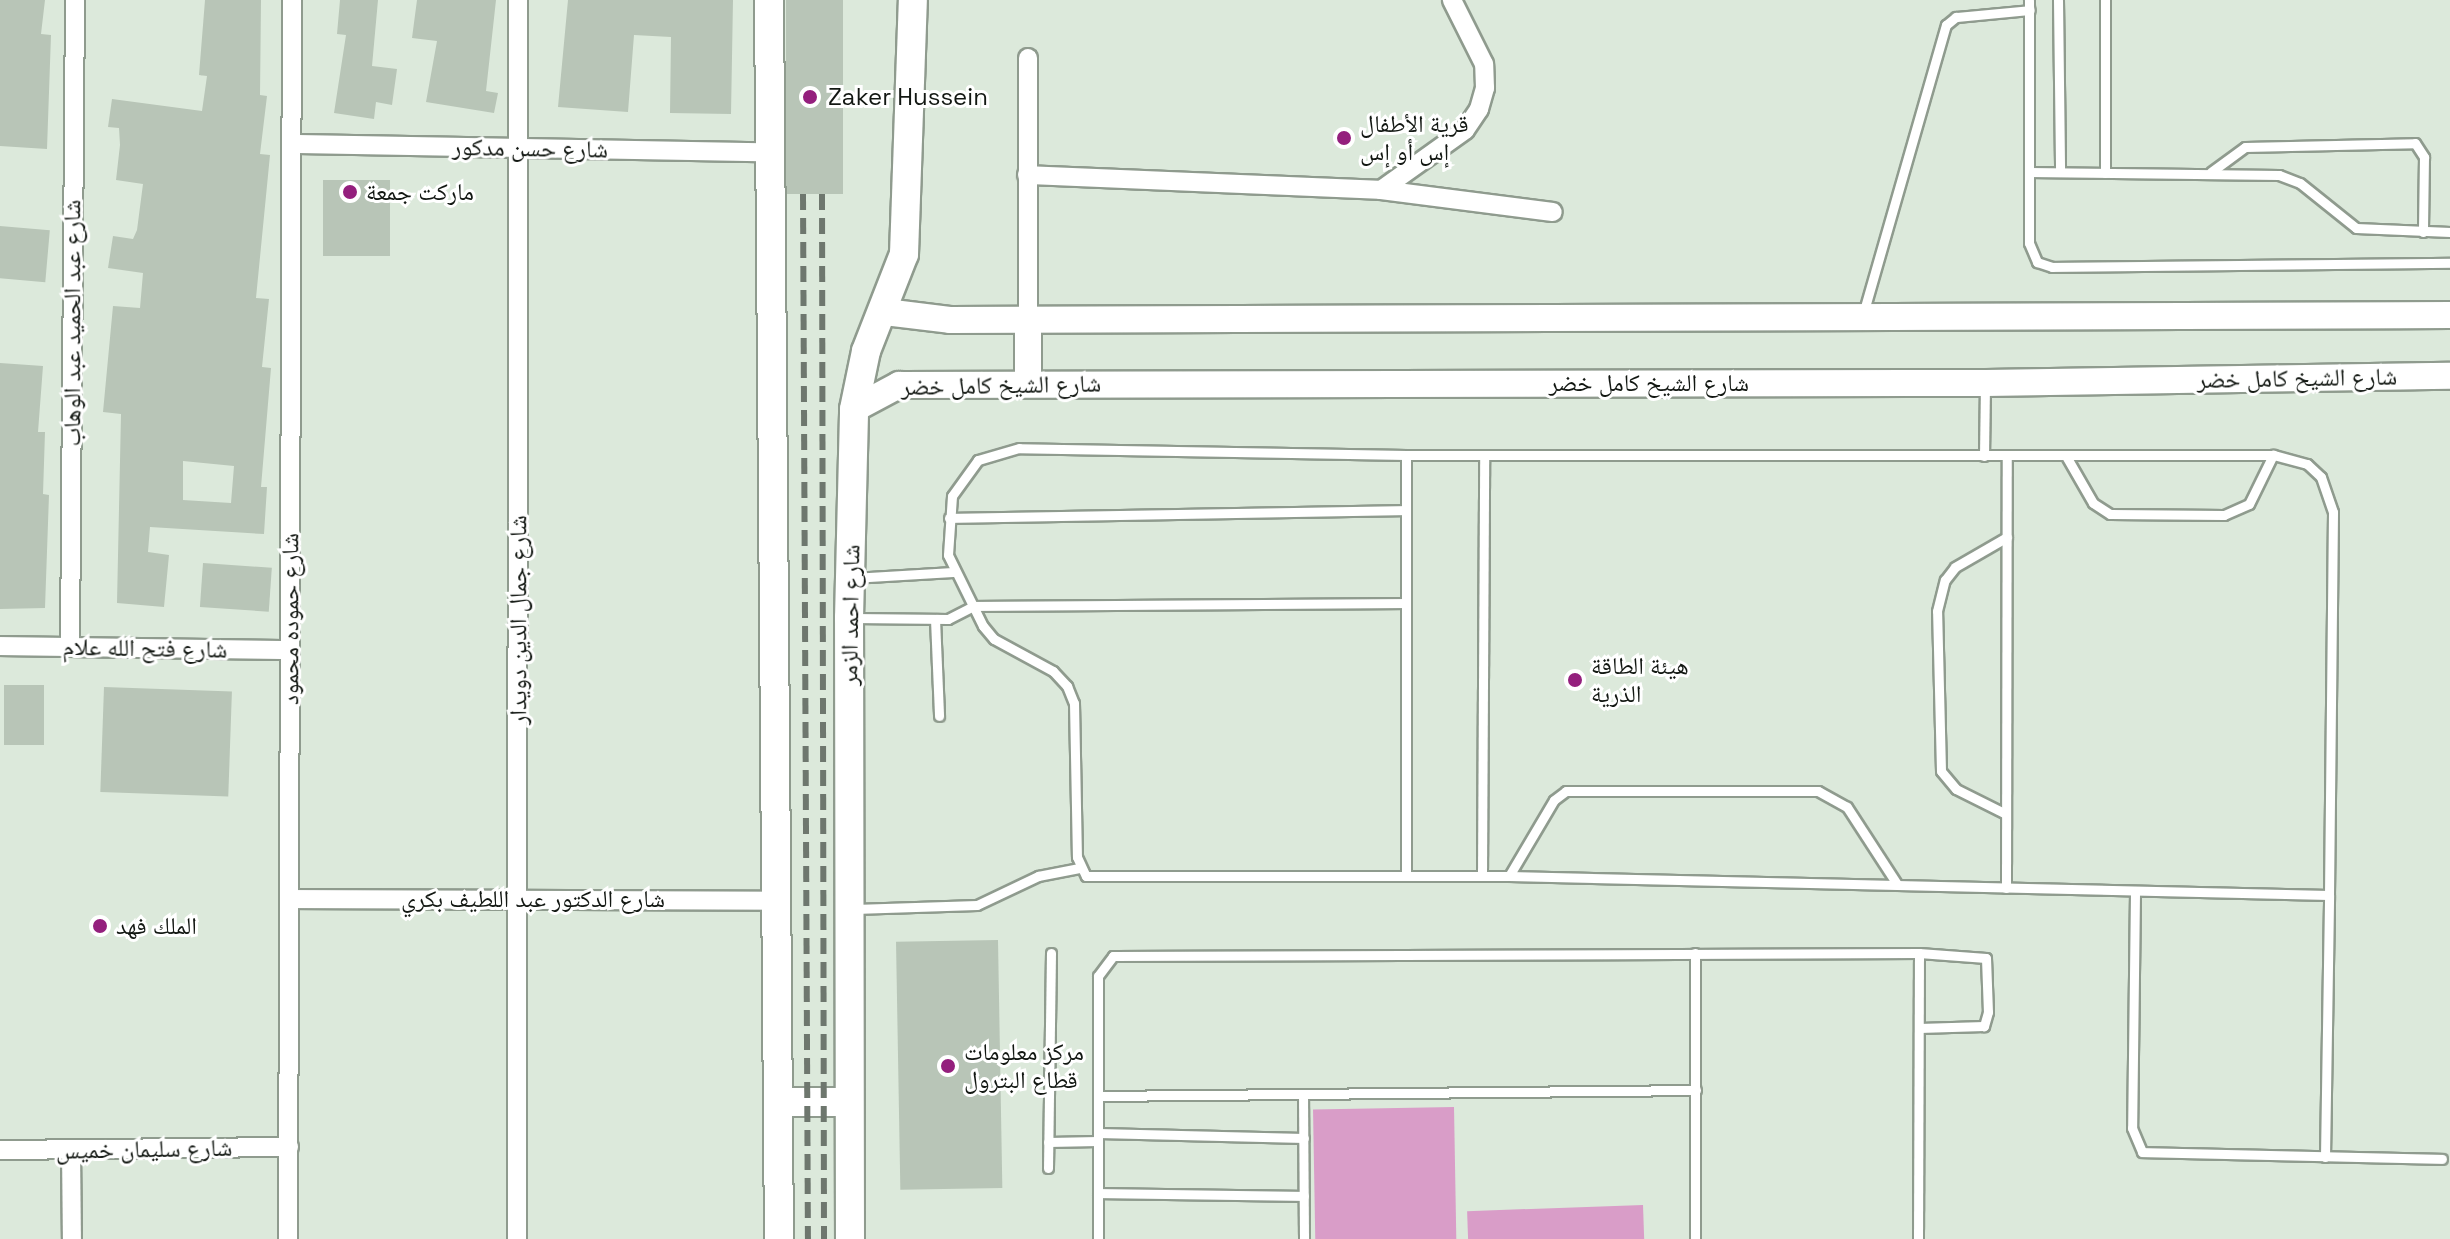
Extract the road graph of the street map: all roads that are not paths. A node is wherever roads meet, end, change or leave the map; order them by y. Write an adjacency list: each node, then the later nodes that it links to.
1 (75, 0): 48 (street, شارع عبد الحميد عبد الوهاب)
2 (292, 0): 11 (street, شارع حموده محمود)
3 (518, 0): 12 (street, شارع جمال الدين دويدار)
4 (769, 0): 13 (main road)
5 (913, 0): 24 (main road, شارع احمد الزمر)
6 (1452, 0): 19 (street)
7 (2058, 0): 15 (lane)
8 (2105, 0): 17 (lane)
9 (2030, 5): 14 (lane); 25 (lane)
10 (1028, 58): 18 (street)
11 (293, 144): 12 (street, شارع حسن مدكور); 49 (street, شارع حموده محمود)
12 (518, 148): 13 (street, شارع حسن مدكور); 60 (street, شارع جمال الدين دويدار)
13 (766, 152): 62 (main road)
14 (2029, 172): 15 (lane); 23 (lane)
15 (2060, 172): 17 (lane)
16 (2211, 172): 17 (lane); 21 (lane); 21 (lane)
17 (2105, 173)
18 (1027, 175): 19 (street); 27 (street)
19 (1381, 190): 20 (street)
20 (1553, 212)
21 (2423, 232): 22 (lane)
22 (2450, 232)
23 (2450, 263)
24 (885, 312): 27 (main road); 31 (main road, شارع احمد الزمر)
25 (1863, 314): 26 (main road); 27 (main road)
26 (2450, 315)
27 (1028, 319): 30 (main road)
28 (2450, 376): 29 (main road, شارع الشيخ كامل خضر)
29 (1986, 383): 30 (main road, شارع الشيخ كامل خضر); 35 (lane)
30 (1028, 384): 31 (main road, شارع الشيخ كامل خضر)
31 (854, 409): 42 (main road, شارع احمد الزمر)
32 (1406, 455): 33 (lane); 38 (lane); 39 (lane)
33 (1484, 455): 35 (lane); 54 (lane)
34 (2273, 455): 37 (lane); 37 (lane); 59 (lane)
35 (1984, 456): 36 (lane)
36 (2007, 456): 37 (lane); 40 (lane)
37 (2066, 456)
38 (1406, 510): 39 (lane); 43 (lane)
39 (949, 518): 41 (lane)
40 (2007, 537): 51 (lane); 51 (lane)
41 (953, 572): 42 (lane); 44 (lane)
42 (849, 578): 45 (main road, شارع احمد الزمر)
43 (1406, 603): 44 (lane); 53 (lane)
44 (973, 606): 46 (lane); 52 (lane)
45 (849, 618): 46 (lane); 63 (main road, شارع احمد الزمر)
46 (935, 619): 50 (lane)
47 (0, 646): 48 (street, شارع فتح الله علام)
48 (70, 646): 49 (street, شارع فتح الله علام)
49 (290, 650): 61 (street, شارع حموده محمود)
50 (939, 716)
51 (2006, 814): 57 (lane)
52 (1079, 868): 53 (lane); 63 (lane)
53 (1406, 876): 54 (lane)
54 (1482, 876): 55 (lane)
55 (1509, 876): 56 (lane); 56 (lane)
56 (1897, 884): 57 (lane)
57 (2006, 888): 58 (lane)
58 (2135, 893): 59 (lane); 79 (lane)
59 (2329, 895): 79 (lane)
60 (518, 898): 61 (street, شارع الدكتور عبد اللطيف بكري); 62 (street, شارع الدكتور عبد اللطيف بكري); 86 (street, شارع جمال الدين دويدار)
61 (290, 899): 76 (street, شارع حموده محمود)
62 (776, 901): 71 (main road)
63 (849, 909): 72 (main road, شارع احمد الزمر)
64 (1051, 953): 75 (lane)
65 (1695, 953): 66 (lane); 68 (lane); 70 (lane)
66 (1919, 953): 67 (lane); 67 (lane)
67 (1919, 1028): 92 (lane)
68 (1696, 1090): 69 (lane); 91 (lane)
69 (1303, 1094): 70 (lane); 74 (lane)
70 (1098, 1096): 73 (lane)
71 (778, 1102): 72 (main road); 87 (main road)
72 (849, 1102): 88 (main road, شارع احمد الزمر)
73 (1098, 1137): 74 (lane); 75 (lane); 82 (lane)
74 (1304, 1138): 83 (lane)
75 (1048, 1142): 81 (lane)
76 (289, 1147): 78 (street, شارع سليمان خميس); 85 (street, شارع حموده محمود)
77 (0, 1150): 78 (street, شارع سليمان خميس)
78 (71, 1150): 84 (street)
79 (2325, 1157): 80 (lane)
80 (2442, 1159)
81 (1048, 1168)
82 (1098, 1193): 83 (lane); 89 (lane)
83 (1304, 1196): 90 (lane)
84 (72, 1239)
85 (288, 1239)
86 (517, 1239)
87 (779, 1239)
88 (850, 1239)
89 (1098, 1239)
90 (1304, 1239)
91 (1695, 1239)
92 (1918, 1239)

